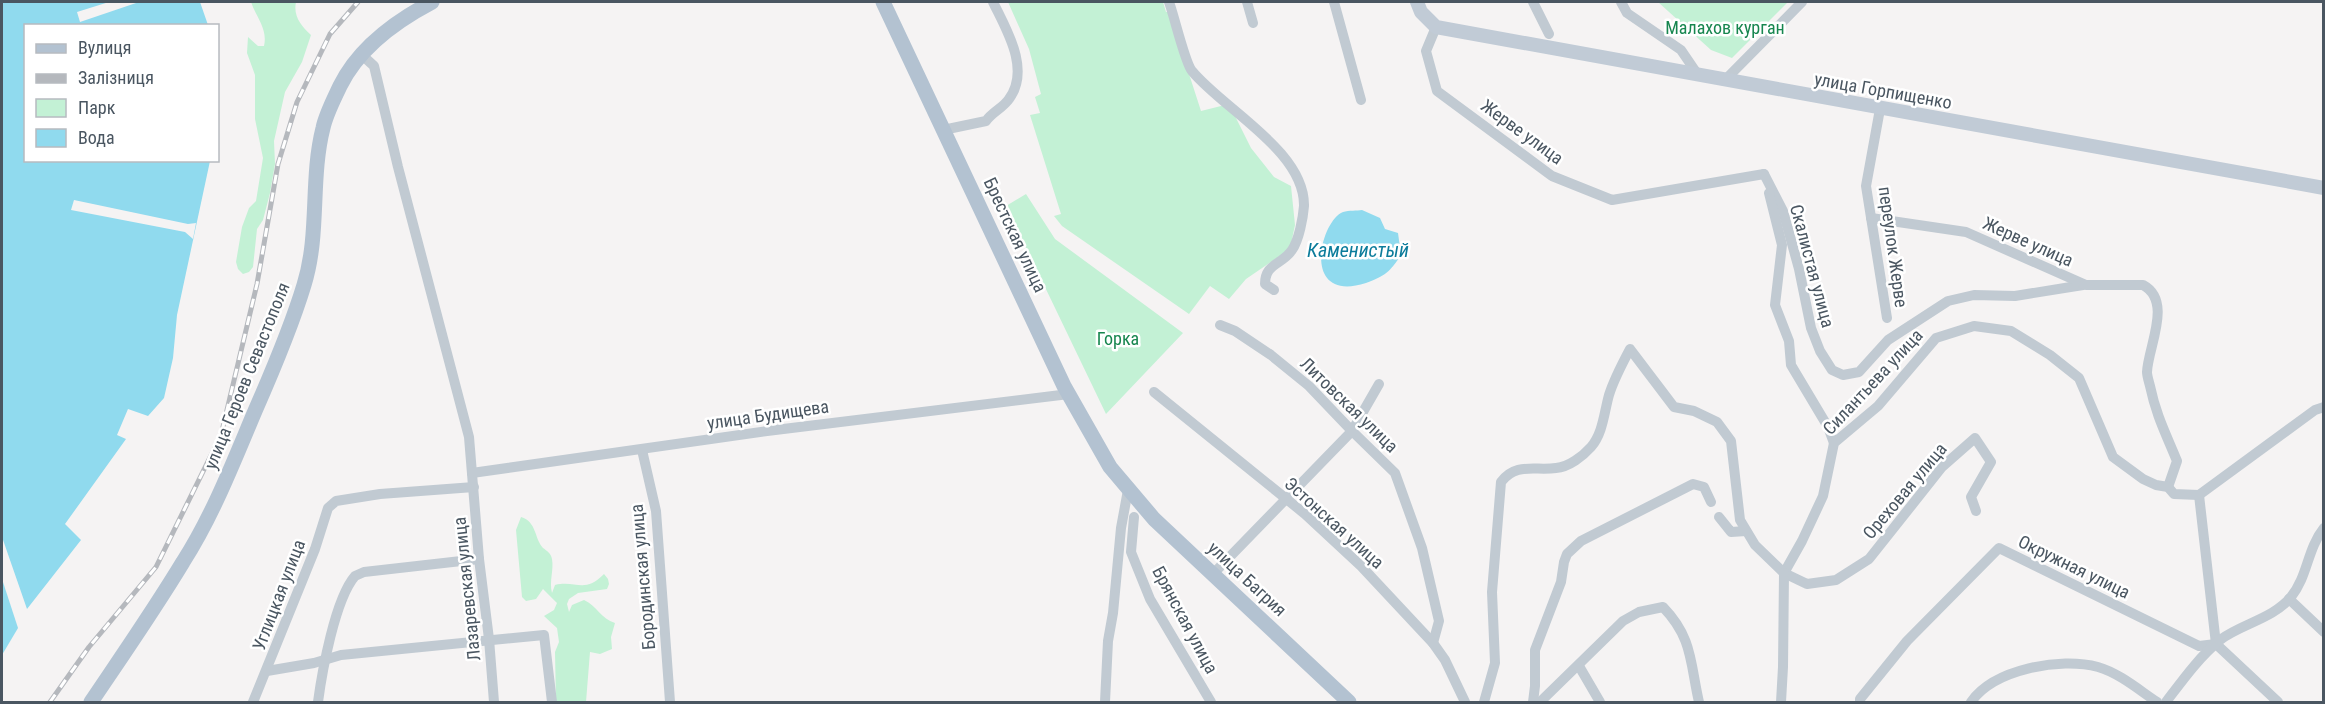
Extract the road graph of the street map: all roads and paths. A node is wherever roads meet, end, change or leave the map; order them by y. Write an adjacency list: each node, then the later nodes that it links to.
1 (432, 2): 11 (main road, улица Героев Севастополя)
2 (883, 2): 20 (main road, Брестская улица)
3 (993, 2): 20 (street)
4 (1169, 2): 25 (street)
5 (1247, 2): 12 (street)
6 (1334, 2): 18 (street)
7 (1417, 2): 13 (main road)
8 (1533, 2): 14 (street)
9 (1621, 2): 16 (street)
10 (1802, 2): 17 (street)
11 (416, 5): 15 (main road, улица Героев Севастополя)
12 (1253, 23)
13 (1436, 27): 16 (main road, улица Горпищенко); 21 (street, Жерве улица)
14 (1549, 34)
15 (362, 55): 35 (street, Лазаревская улица); 58 (main road, улица Героев Севастополя)
16 (1698, 75): 17 (main road, улица Горпищенко)
17 (1724, 81): 19 (main road, улица Горпищенко)
18 (1361, 100)
19 (1880, 109): 22 (main road, улица Горпищенко); 23 (street, переулок Жерве)
20 (943, 130): 30 (main road, Брестская улица)
21 (1764, 174): 24 (street, Скалистая улица); 33 (street)
22 (2324, 188)
23 (1871, 218): 24 (street, Жерве улица); 26 (street, переулок Жерве)
24 (2086, 285): 38 (street, Жерве улица)
25 (1274, 290)
26 (1887, 318)
27 (1220, 325): 32 (street, Литовская улица)
28 (1379, 384): 32 (street)
29 (1154, 392): 40 (street, Эстонская улица)
30 (1068, 394): 34 (street, улица Будищева); 36 (main road, Брестская улица)
31 (2324, 407): 39 (street)
32 (1352, 431): 40 (street); 53 (street, Литовская улица)
33 (1834, 443): 38 (street, Силантьева улица); 48 (street, Силантьева улица)
34 (642, 450): 35 (street, улица Будищева); 63 (street, Бородинская улица)
35 (472, 473): 37 (street, Лазаревская улица)
36 (1124, 485): 49 (main road, улица Багрия); 64 (street)
37 (474, 487): 47 (street, Лазаревская улица); 57 (street, Углицкая улица)
38 (2168, 487): 39 (street, Силантьева улица)
39 (2199, 495): 54 (street)
40 (1285, 500): 49 (street); 53 (street, Эстонская улица)
41 (1711, 502): 69 (street)
42 (1976, 511): 48 (street, Ореховая улица)
43 (1134, 517): 65 (street, Брянская улица)
44 (1719, 517): 46 (street)
45 (2324, 528): 50 (street)
46 (1746, 531): 48 (street); 68 (street)
47 (479, 559): 52 (street, Лазаревская улица); 55 (street)
48 (1784, 573): 73 (street)
49 (1213, 574): 66 (main road, улица Багрия)
50 (2289, 599): 51 (street); 54 (street)
51 (2324, 632)
52 (489, 639): 55 (street); 61 (street, Лазаревская улица); 62 (street)
53 (1432, 643): 67 (street, Эстонская улица)
54 (2216, 644): 74 (street, Окружная улица); 77 (street); 78 (street)
55 (325, 659): 57 (street); 60 (street)
56 (1580, 666): 70 (street); 71 (street); 72 (street)
57 (267, 671): 59 (street, Углицкая улица)
58 (91, 702)
59 (253, 702)
60 (318, 702)
61 (494, 702)
62 (552, 702)
63 (670, 702)
64 (1105, 702)
65 (1211, 702)
66 (1349, 702)
67 (1465, 702)
68 (1484, 702)
69 (1533, 702)
70 (1540, 702)
71 (1599, 702)
72 (1699, 702)
73 (1781, 702)
74 (1860, 702)
75 (1971, 702): 76 (street)
76 (2157, 702)
77 (2166, 702)
78 (2278, 702)

